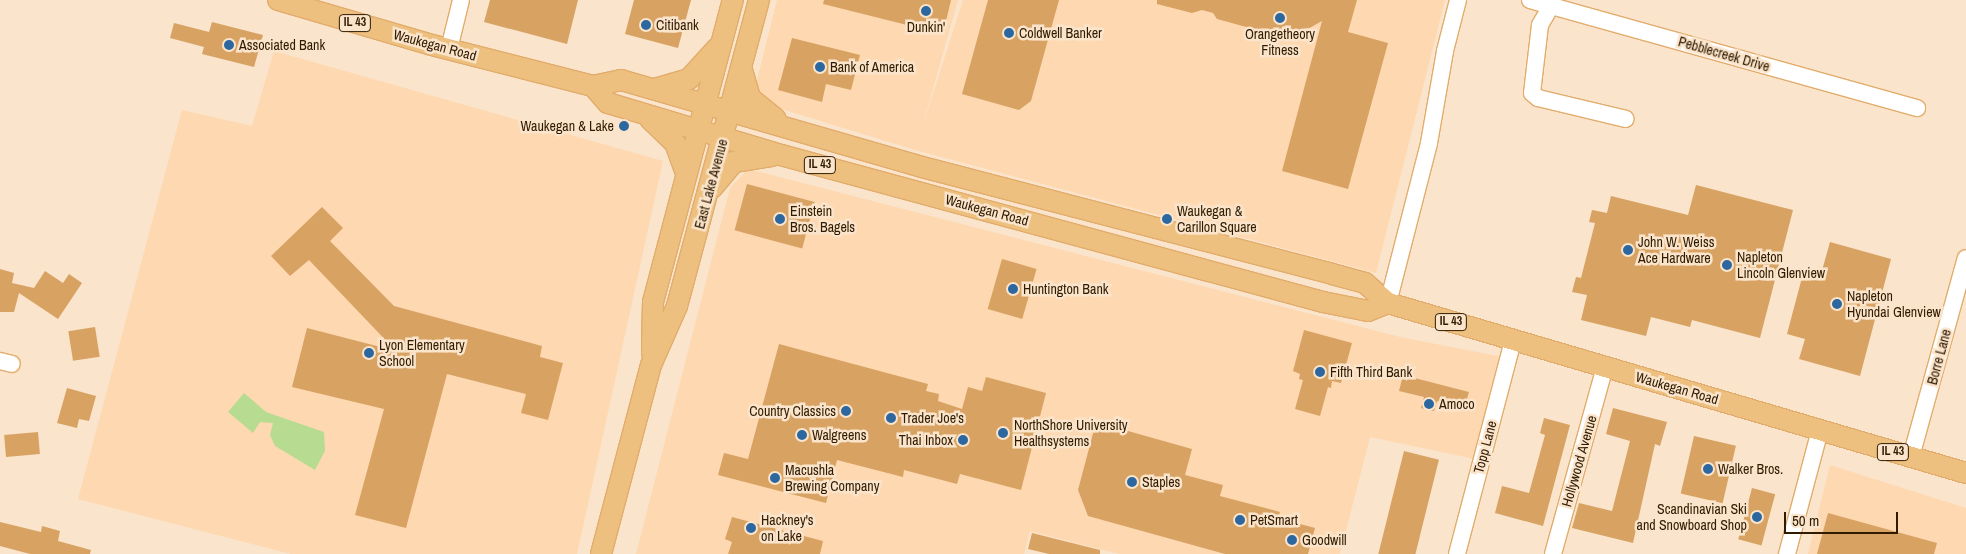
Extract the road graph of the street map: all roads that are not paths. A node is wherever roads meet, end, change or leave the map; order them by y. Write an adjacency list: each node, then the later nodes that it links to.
1 (278, 0): 9 (main road, Waukegan Road / IL 43)
2 (461, 0): 9 (street)
3 (733, 0): 8 (main road, East Lake Avenue)
4 (760, 0): 10 (main road, East Lake Avenue)
5 (1458, 0): 25 (street)
6 (1530, 0): 7 (street, Pebblecreek Drive)
7 (1561, 5): 14 (street, Pebblecreek Drive); 17 (street)
8 (722, 40): 12 (main road); 13 (main road, East Lake Avenue)
9 (449, 50): 11 (main road, Waukegan Road / IL 43)
10 (742, 69): 15 (main road, East Lake Avenue); 18 (main road)
11 (593, 86): 12 (main road, Waukegan Road / IL 43); 16 (main road, Waukegan Road / IL 43)
12 (651, 89): 13 (main road, Waukegan Road / IL 43)
13 (705, 105): 15 (main road, Waukegan Road / IL 43); 19 (main road, East Lake Avenue)
14 (1917, 108)
15 (730, 112): 18 (main road, Waukegan Road / IL 43); 20 (main road, East Lake Avenue)
16 (645, 114): 19 (main road, Waukegan Road / IL 43); 22 (main road)
17 (1626, 119)
18 (790, 129): 25 (main road, Waukegan Road / IL 43)
19 (698, 130): 20 (main road, Waukegan Road / IL 43); 22 (main road, East Lake Avenue)
20 (723, 138): 21 (main road, Waukegan Road / IL 43); 23 (main road, East Lake Avenue)
21 (781, 155): 23 (main road); 25 (main road, Waukegan Road / IL 43)
22 (686, 173): 27 (main road, East Lake Avenue)
23 (709, 191): 27 (main road, East Lake Avenue)
24 (1966, 258): 30 (street, Borre Lane)
25 (1388, 303): 26 (main road, Waukegan Road / IL 43)
26 (1514, 340): 28 (main road, Waukegan Road / IL 43); 33 (street, Topp Lane)
27 (651, 365): 32 (main road, East Lake Avenue)
28 (1605, 367): 29 (main road, Waukegan Road / IL 43); 34 (street, Hollywood Avenue)
29 (1820, 430): 30 (main road, Waukegan Road / IL 43); 35 (street)
30 (1911, 457): 31 (main road, Waukegan Road / IL 43)
31 (1966, 473)
32 (601, 554)
33 (1457, 554)
34 (1553, 554)
35 (1787, 554)

